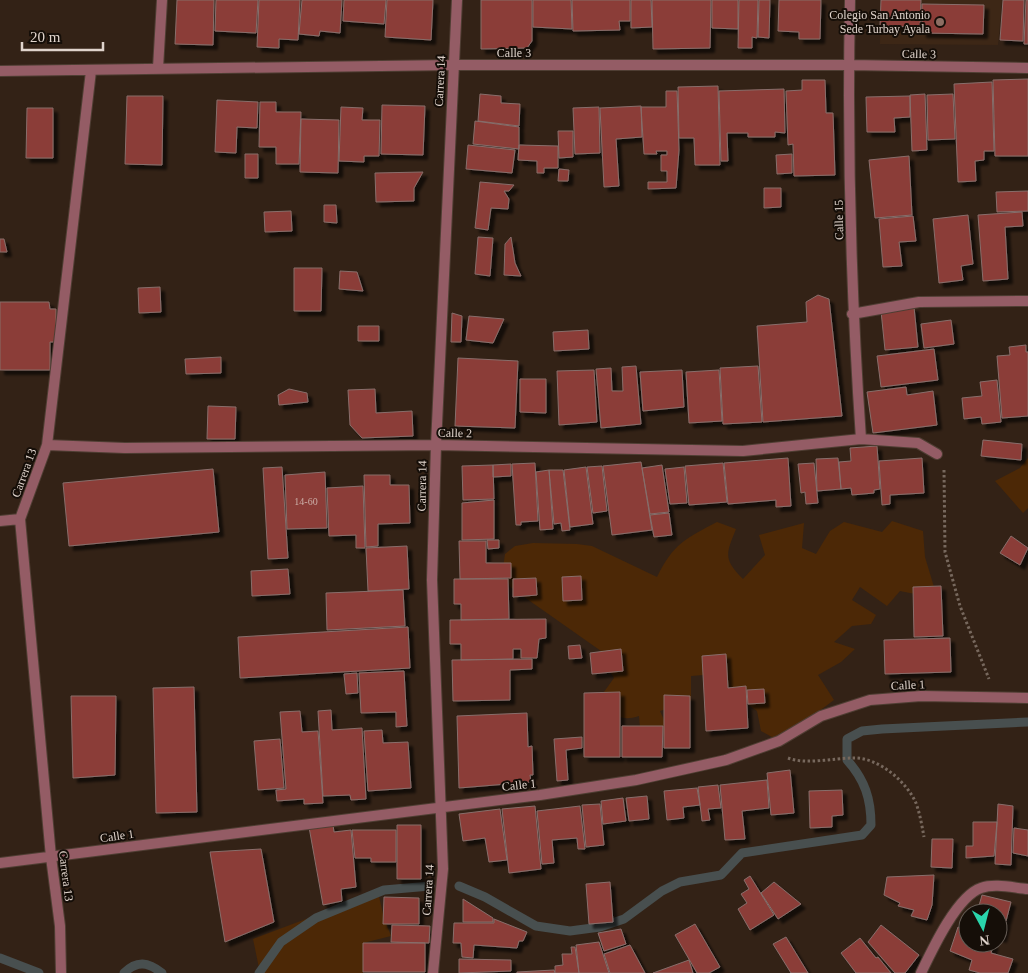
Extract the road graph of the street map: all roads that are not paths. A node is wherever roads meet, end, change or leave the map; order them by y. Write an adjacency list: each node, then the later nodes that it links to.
1 (162, 0): 6 (street)
2 (457, 0): 5 (street, Carrera 14)
3 (850, 0): 4 (street, Calle 15)
4 (849, 65): 5 (street, Calle 3); 7 (street, Calle 3); 11 (street, Calle 15)
5 (453, 66): 6 (street, Calle 3); 14 (street, Carrera 14)
6 (158, 68): 9 (street, Calle 3)
7 (1028, 68)
8 (0, 71): 9 (street, Calle 3)
9 (90, 71): 13 (street, Carrera 13)
10 (1028, 301): 11 (street)
11 (852, 314): 12 (street, Calle 15)
12 (861, 439): 14 (street, Calle 2); 15 (street, Calle 2)
13 (47, 445): 14 (street, Calle 2); 16 (street, Carrera 13)
14 (436, 445): 19 (street, Carrera 14)
15 (937, 454)
16 (20, 520): 17 (street); 20 (street, Carrera 13)
17 (0, 521)
18 (1028, 698): 19 (street, Calle 1)
19 (441, 806): 20 (street, Calle 1); 24 (street, Carrera 14)
20 (51, 857): 21 (street, Calle 1); 23 (street, Carrera 13)
21 (0, 863)
22 (1028, 889): 25 (street)
23 (60, 973)
24 (433, 973)
25 (921, 973)

